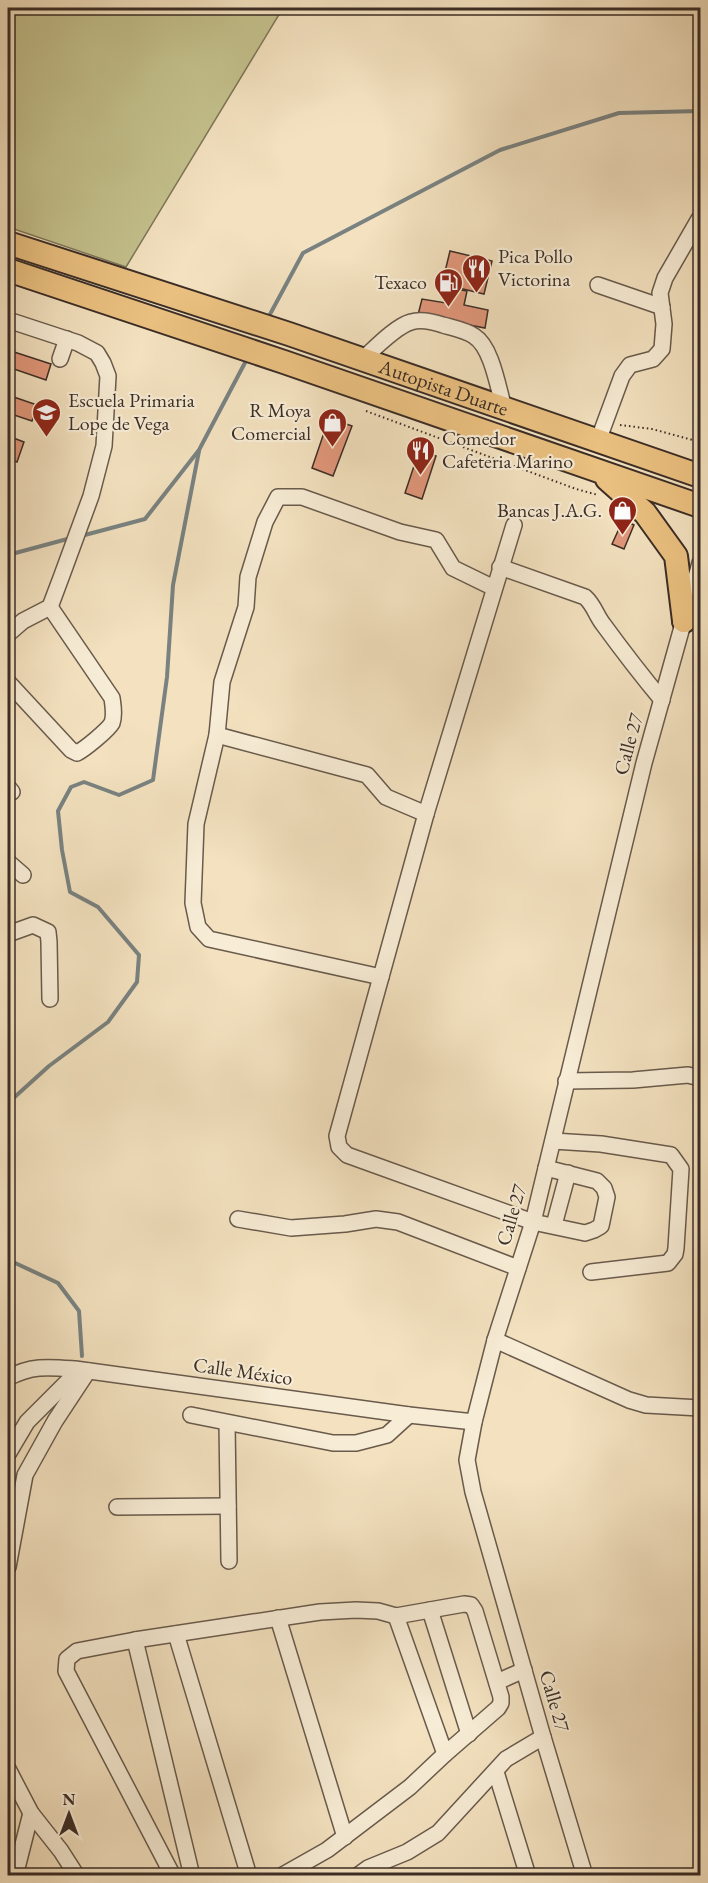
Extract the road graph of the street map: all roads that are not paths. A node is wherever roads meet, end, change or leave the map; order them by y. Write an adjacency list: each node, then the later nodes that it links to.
1 (11, 8): 2 (street)
2 (8, 11)
3 (699, 219): 7 (street)
4 (8, 243): 11 (highway, Autopista Duarte)
5 (8, 270): 14 (highway, Autopista Duarte)
6 (598, 285): 7 (street)
7 (662, 307): 13 (street)
8 (8, 320): 9 (street)
9 (67, 339): 10 (street); 22 (street)
10 (60, 359)
11 (363, 359): 12 (highway, Autopista Duarte); 12 (street)
12 (504, 408): 13 (highway, Autopista Duarte)
13 (601, 433): 15 (highway, Autopista Duarte)
14 (600, 472): 16 (highway, Autopista Duarte); 23 (highway)
15 (700, 476)
16 (700, 506)
17 (513, 525): 19 (street)
18 (700, 563): 23 (street, Calle 27)
19 (500, 567): 20 (street); 26 (street)
20 (494, 588): 27 (street); 28 (street)
21 (700, 603): 23 (highway)
22 (50, 607): 24 (street); 25 (street)
23 (684, 621): 26 (street, Calle 27)
24 (8, 634)
25 (8, 682)
26 (662, 700): 35 (street, Calle 27)
27 (217, 735): 28 (street); 32 (street)
28 (426, 814): 32 (street)
29 (8, 862): 30 (street)
30 (23, 875)
31 (8, 934): 33 (street)
32 (381, 977): 40 (street)
33 (50, 999)
34 (700, 1078): 35 (street)
35 (566, 1082): 36 (street, Calle 27)
36 (552, 1141): 37 (street, Calle 27); 43 (street)
37 (546, 1168): 38 (street); 40 (street, Calle 27)
38 (568, 1173): 41 (street); 41 (street)
39 (238, 1219): 42 (street)
40 (533, 1222): 41 (street); 42 (street, Calle 27)
41 (554, 1225)
42 (518, 1268): 44 (street, Calle 27)
43 (591, 1272)
44 (495, 1340): 47 (street); 50 (street, Calle 27)
45 (80, 1370): 46 (street, Calle México); 48 (street, Calle México); 52 (street); 56 (street)
46 (8, 1378)
47 (700, 1408)
48 (409, 1415): 50 (street, Calle México); 51 (street)
49 (191, 1416): 51 (street)
50 (474, 1422): 62 (street, Calle 27)
51 (226, 1423): 53 (street)
52 (8, 1454)
53 (228, 1506): 54 (street); 55 (street)
54 (117, 1507)
55 (229, 1561)
56 (8, 1567)
57 (430, 1610): 58 (street); 63 (street); 64 (street)
58 (396, 1616): 59 (street); 66 (street)
59 (278, 1618): 60 (street); 70 (street)
60 (176, 1634): 61 (street); 75 (street)
61 (135, 1640): 73 (street); 74 (street)
62 (524, 1670): 63 (street); 65 (street, Calle 27)
63 (497, 1682): 64 (street)
64 (469, 1734): 66 (street)
65 (543, 1737): 67 (street); 79 (street, Calle 27)
66 (445, 1754): 70 (street)
67 (496, 1772): 77 (street); 78 (street)
68 (9, 1777): 69 (street)
69 (31, 1813): 71 (street); 72 (street)
70 (345, 1836): 76 (street)
71 (15, 1875)
72 (77, 1875)
73 (173, 1875)
74 (192, 1875)
75 (249, 1875)
76 (281, 1875)
77 (357, 1875)
78 (528, 1875)
79 (585, 1875)

